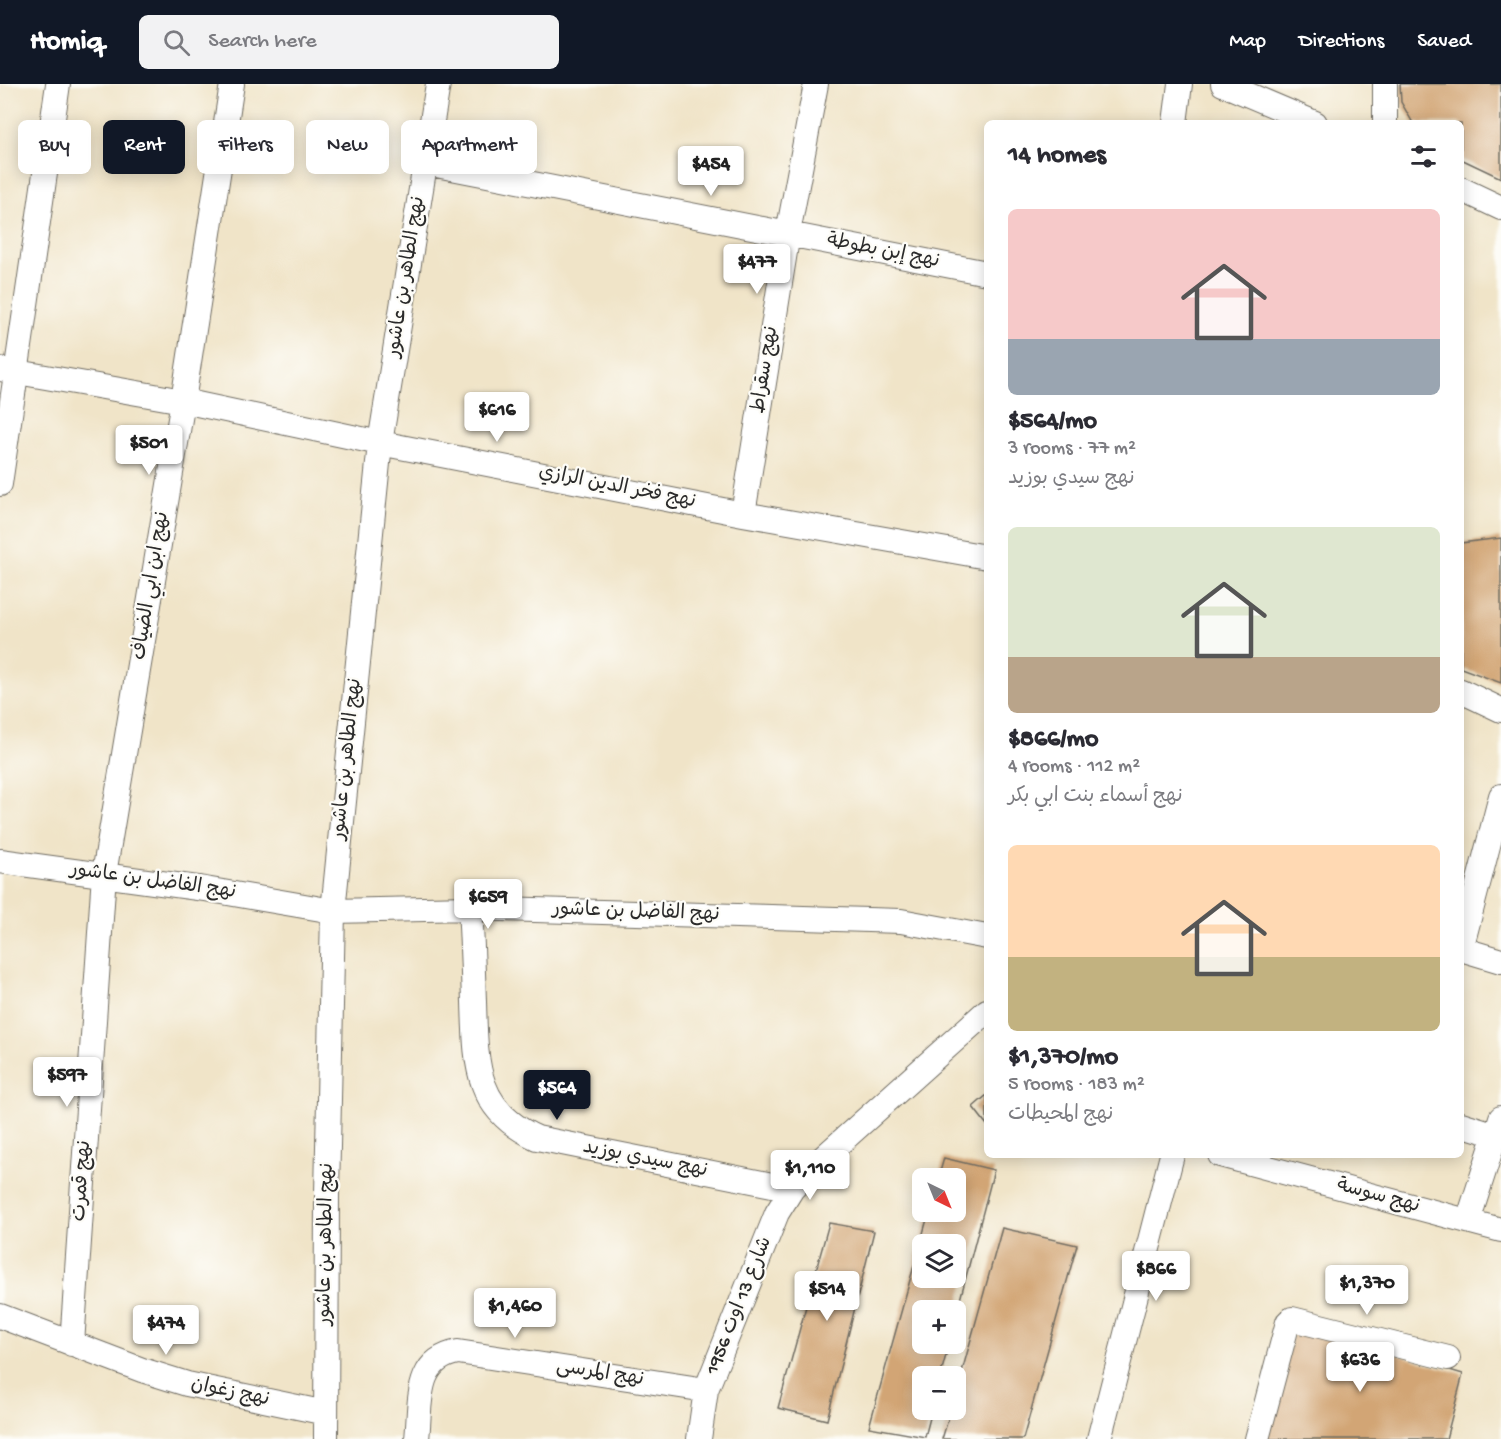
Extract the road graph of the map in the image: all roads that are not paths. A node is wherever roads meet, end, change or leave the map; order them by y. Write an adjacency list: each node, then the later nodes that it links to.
1 (58, 84): 18 (street)
2 (232, 84): 19 (street, نهج ابن ابي الضياف)
3 (438, 84): 8 (street, نهج الطاهر بن عاشور)
4 (816, 84): 16 (street, نهج سقراط)
5 (1180, 84): 9 (street)
6 (1222, 84): 10 (street)
7 (1385, 84): 11 (street)
8 (433, 120)
9 (1175, 120)
10 (1307, 120)
11 (1385, 120)
12 (424, 174): 20 (street, نهج الطاهر بن عاشور)
13 (483, 174): 16 (street, نهج إبن بطوطة)
14 (1464, 190): 15 (street)
15 (1501, 208)
16 (788, 233): 17 (street, نهج إبن بطوطة); 22 (street, نهج سقراط)
17 (984, 272)
18 (7, 370): 19 (street, نهج فخر الدين الرازي); 21 (street)
19 (183, 401): 20 (street, نهج فخر الدين الرازي); 28 (street, نهج ابن ابي الضياف)
20 (380, 443): 22 (street, نهج فخر الدين الرازي); 30 (street, نهج الطاهر بن عاشور)
21 (0, 484)
22 (743, 514): 23 (street, نهج فخر الدين الرازي)
23 (984, 556)
24 (1464, 692): 25 (street)
25 (1501, 710)
26 (1501, 796): 32 (street)
27 (0, 861): 28 (street, نهج الفاضل بن عاشور)
28 (104, 874): 30 (street, نهج الفاضل بن عاشور); 44 (street, نهج قمرت)
29 (470, 909): 30 (street, نهج الفاضل بن عاشور); 31 (street, نهج الفاضل بن عاشور); 40 (street, نهج سيدي بوزيد)
30 (333, 911): 47 (street, نهج الطاهر بن عاشور)
31 (984, 936)
32 (1464, 938)
33 (1464, 950): 34 (street)
34 (1501, 961)
35 (984, 1014): 40 (street, شارع 13 اوت 1956)
36 (1464, 1124): 37 (street)
37 (1498, 1126): 41 (street)
38 (1171, 1158): 51 (street)
39 (1231, 1158): 41 (street, نهج سوسة)
40 (792, 1189): 46 (street, شارع 13 اوت 1956)
41 (1468, 1221): 42 (street, نهج سوسة)
42 (1501, 1230)
43 (0, 1316): 44 (street, نهج زغوان)
44 (72, 1344): 47 (street, نهج زغوان)
45 (1448, 1358): 52 (street)
46 (706, 1390): 49 (street, نهج المرسى); 50 (street, شارع 13 اوت 1956)
47 (326, 1413): 48 (street, نهج الطاهر بن عاشور)
48 (326, 1439)
49 (417, 1439)
50 (699, 1439)
51 (1099, 1439)
52 (1257, 1439)

